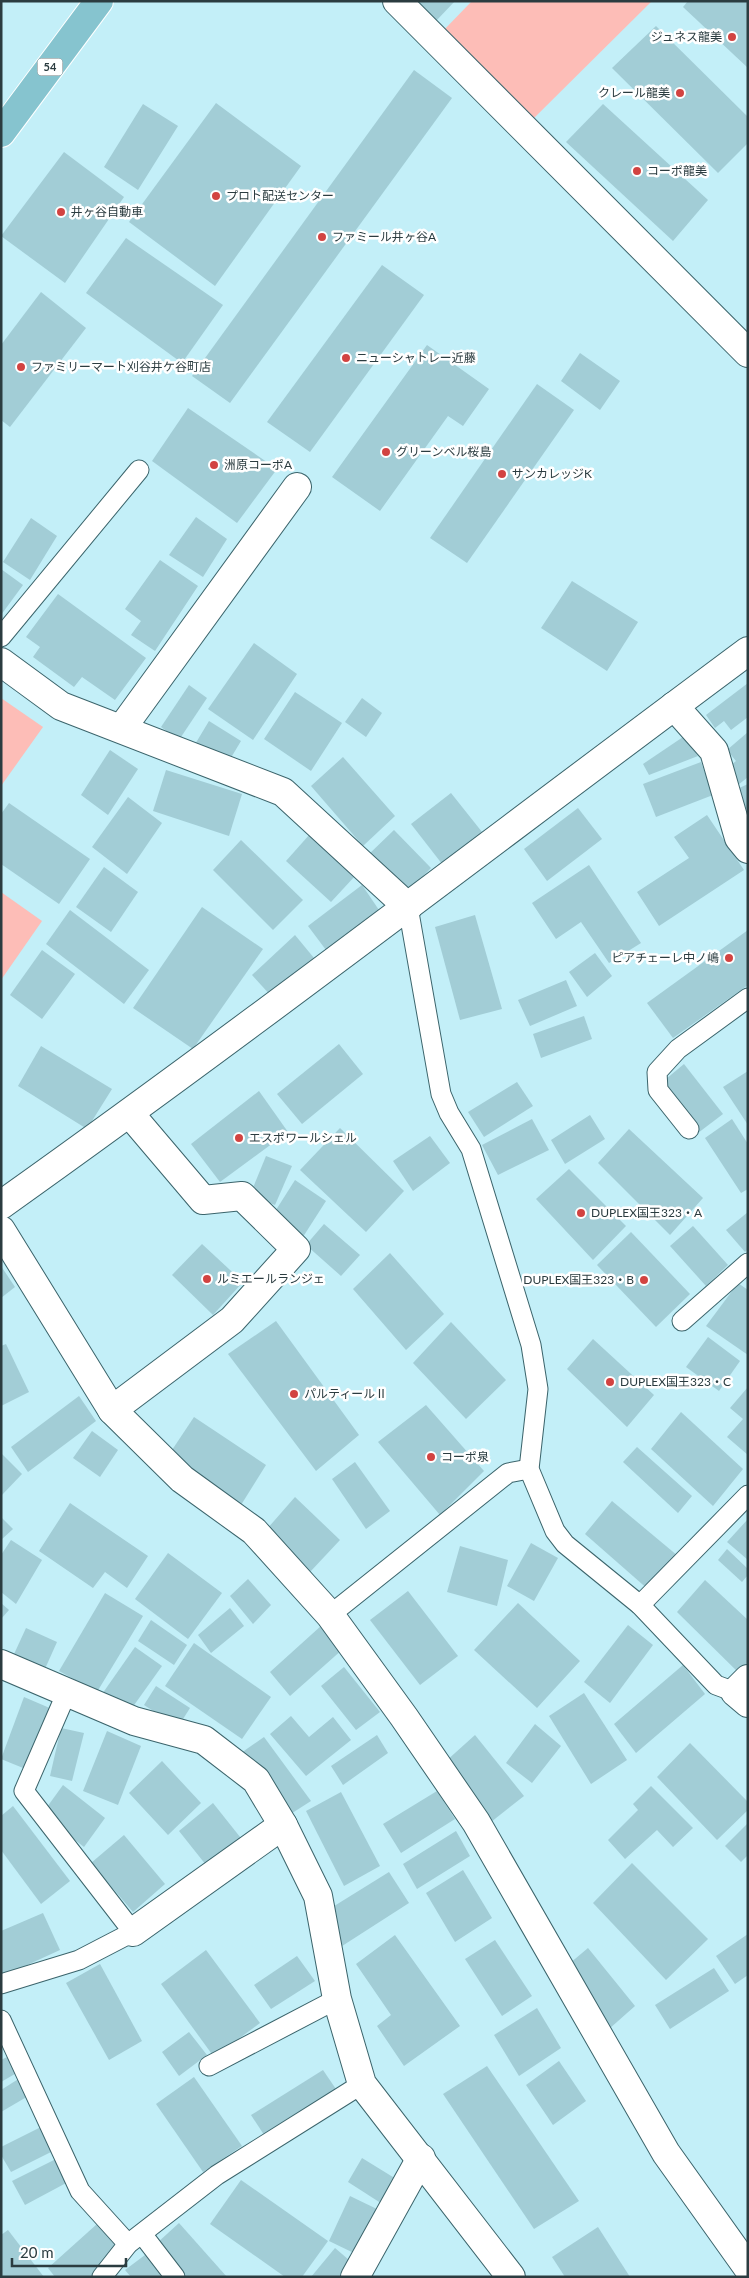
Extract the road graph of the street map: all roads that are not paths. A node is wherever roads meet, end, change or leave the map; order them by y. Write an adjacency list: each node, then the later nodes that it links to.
1 (98, 1): 3 (main road, 54)
2 (397, 1): 4 (street)
3 (1, 133)
4 (748, 352)
5 (139, 470): 7 (lane)
6 (297, 487): 11 (street)
7 (1, 637)
8 (748, 651): 10 (street)
9 (1, 662): 11 (street)
10 (674, 706): 12 (street); 13 (street)
11 (122, 728): 13 (street)
12 (748, 849)
13 (408, 907): 15 (street); 22 (lane)
14 (748, 998): 16 (lane)
15 (130, 1114): 17 (street); 21 (street)
16 (689, 1129)
17 (1, 1206)
18 (1, 1230): 21 (street)
19 (748, 1263): 20 (lane)
20 (682, 1321)
21 (112, 1410): 25 (street)
22 (529, 1469): 24 (lane); 25 (lane)
23 (748, 1495): 24 (lane)
24 (640, 1605): 27 (lane)
25 (330, 1615): 38 (street)
26 (1, 1664): 28 (street)
27 (743, 1691)
28 (66, 1692): 29 (street); 30 (lane)
29 (283, 1825): 30 (street); 32 (street)
30 (133, 1932): 31 (lane)
31 (1, 1984)
32 (337, 1999): 34 (lane); 35 (street)
33 (1, 2020): 37 (lane)
34 (209, 2066)
35 (362, 2084): 36 (street); 37 (lane)
36 (421, 2158): 41 (street); 42 (street)
37 (135, 2239): 39 (lane); 40 (lane)
38 (748, 2268)
39 (102, 2277)
40 (175, 2277)
41 (355, 2277)
42 (511, 2277)

